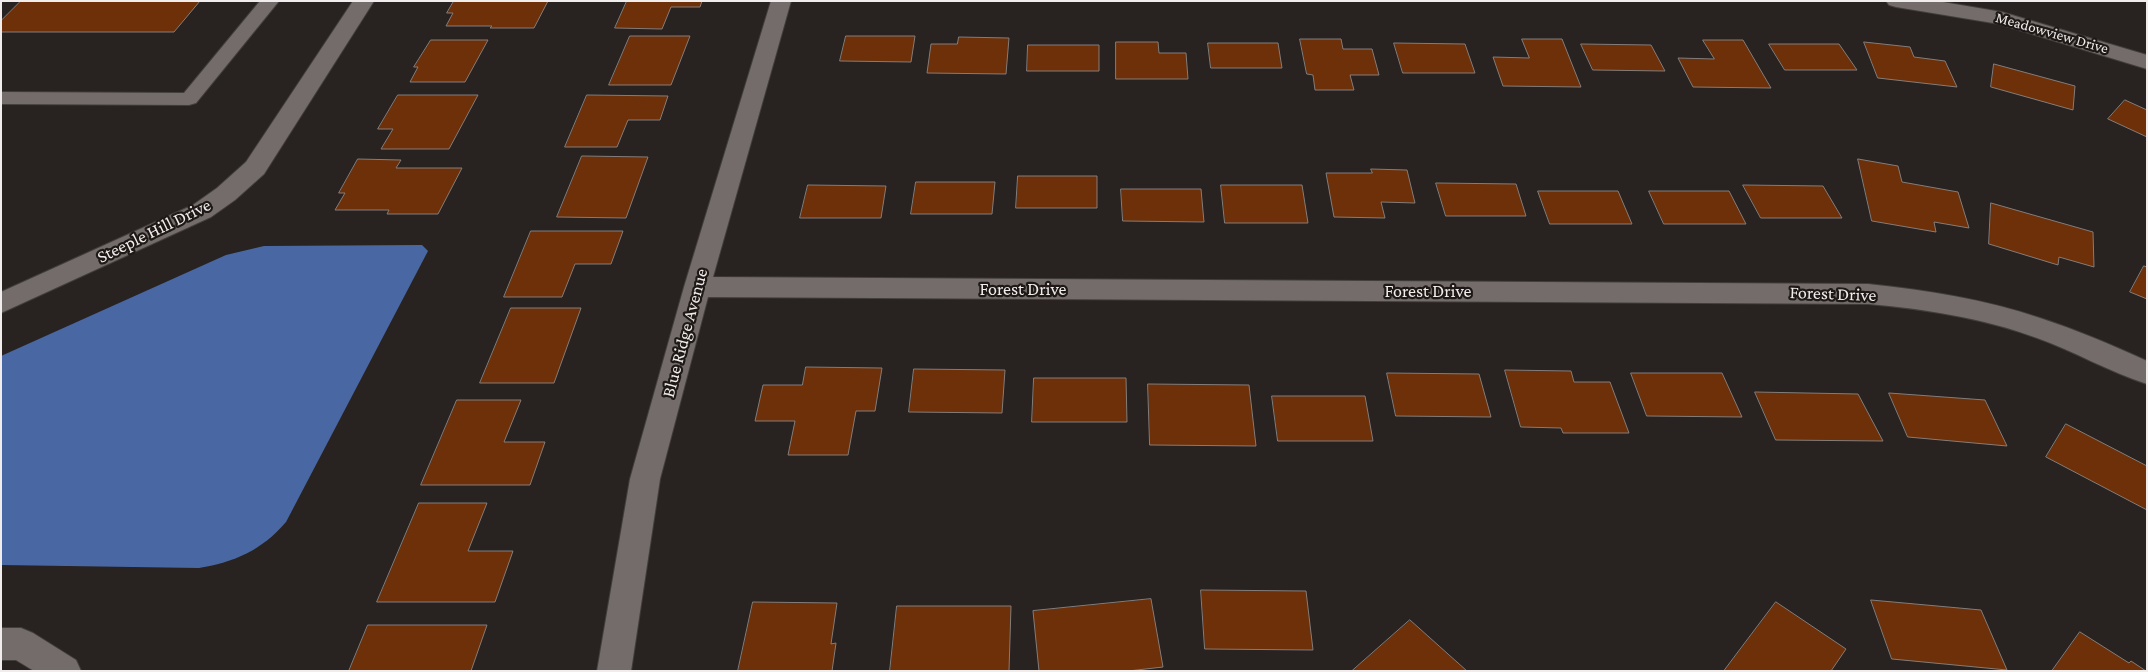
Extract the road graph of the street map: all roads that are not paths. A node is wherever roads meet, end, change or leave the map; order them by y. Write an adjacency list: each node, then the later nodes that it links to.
1 (270, 1): 6 (lane)
2 (364, 1): 8 (street, Steeple Hill Drive)
3 (781, 1): 7 (street, Blue Ridge Avenue)
4 (1896, 1): 5 (street, Meadowview Drive)
5 (2147, 62)
6 (1, 98)
7 (697, 287): 9 (street, Forest Drive); 12 (street, Blue Ridge Avenue)
8 (1, 303)
9 (2147, 373)
10 (1, 644): 11 (street)
11 (64, 671)
12 (614, 671)

